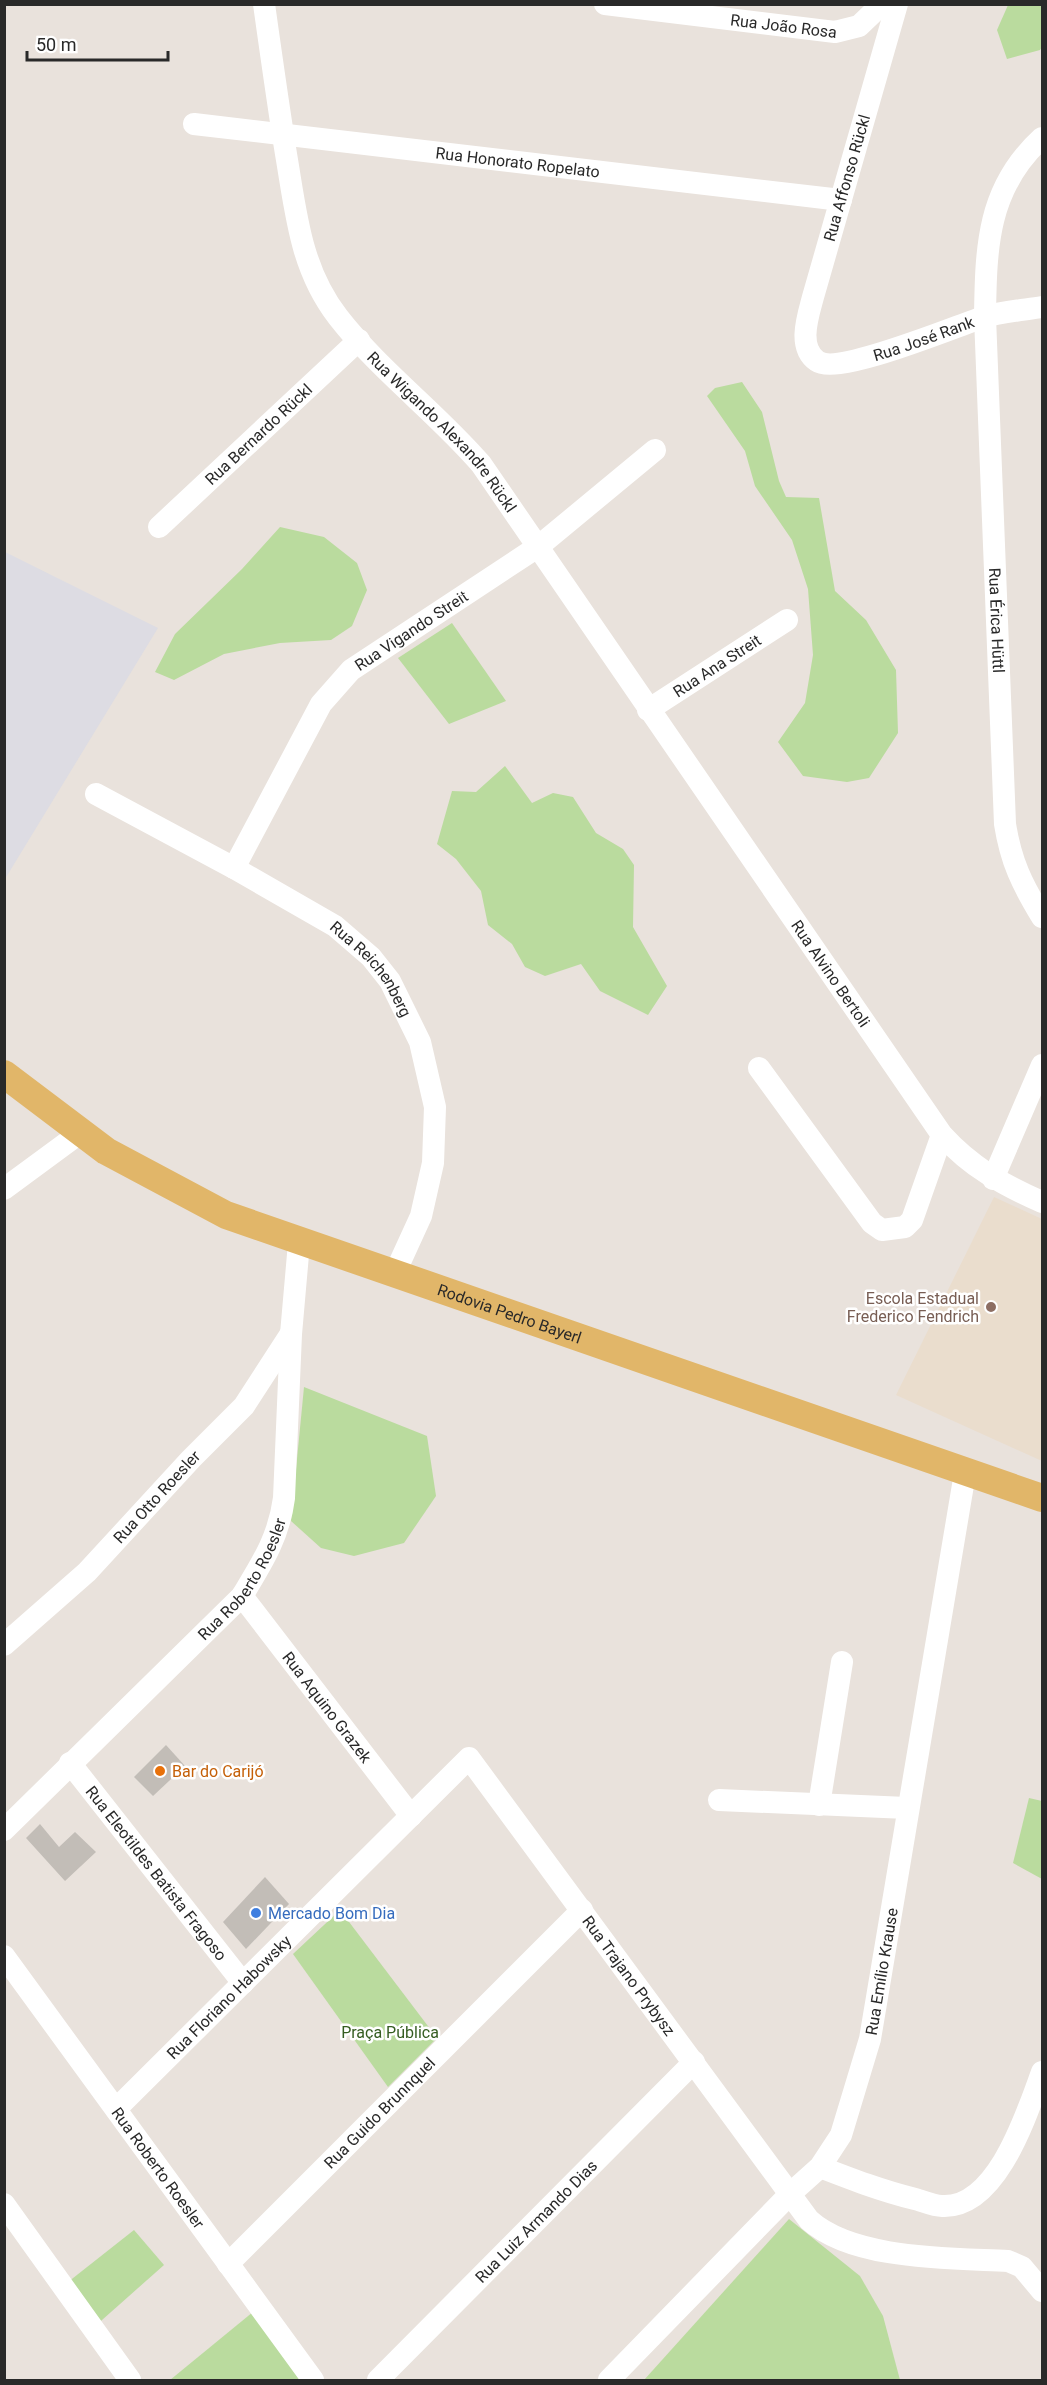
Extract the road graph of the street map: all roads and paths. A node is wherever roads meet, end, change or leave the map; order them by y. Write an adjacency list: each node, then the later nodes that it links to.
1 (264, 4): 6 (street, Rua Wigando Alexandre Rückl)
2 (604, 4): 3 (street, Rua João Rosa)
3 (882, 4)
4 (897, 4): 8 (street, Rua Affonso Rückl)
5 (194, 124): 6 (street, Rua Honorato Ropelato)
6 (283, 135): 8 (street, Rua Honorato Ropelato); 11 (street, Rua Wigando Alexandre Rückl)
7 (1042, 138): 10 (street, Rua Érica Hüttl)
8 (841, 200): 12 (street, Rua Affonso Rückl)
9 (1042, 307): 10 (street, Rua José Rank)
10 (985, 317): 12 (street, Rua José Rank); 20 (street, Rua Érica Hüttl)
11 (359, 340): 14 (street, Rua Bernardo Rückl); 15 (street, Rua Wigando Alexandre Rückl)
12 (808, 352)
13 (655, 450): 15 (street, Rua Vigando Streit)
14 (159, 528)
15 (539, 546): 17 (street, Rua Wigando Alexandre Rückl); 19 (street, Rua Vigando Streit)
16 (787, 620): 17 (street, Rua Ana Streit)
17 (648, 710): 25 (street, Rua Alvino Bertoli)
18 (96, 794): 19 (street, Rua Reichenberg)
19 (234, 868): 30 (street, Rua Reichenberg)
20 (1042, 916)
21 (1042, 1065): 26 (street)
22 (759, 1068): 25 (street)
23 (4, 1074): 24 (main road, Rodovia Pedro Bayerl)
24 (80, 1133): 27 (street); 29 (main road, Rodovia Pedro Bayerl)
25 (942, 1135): 26 (street, Rua Alvino Bertoli)
26 (993, 1179): 28 (street, Rua Alvino Bertoli)
27 (4, 1189)
28 (1042, 1202)
29 (299, 1243): 30 (main road, Rodovia Pedro Bayerl); 31 (street, Rua Roberto Roesler)
30 (394, 1275): 32 (main road, Rodovia Pedro Bayerl)
31 (291, 1334): 34 (street, Rua Roberto Roesler); 35 (street, Rua Otto Roesler)
32 (965, 1473): 33 (main road, Rodovia Pedro Bayerl); 41 (street, Rua Emílio Krause)
33 (1042, 1498)
34 (242, 1596): 38 (street, Rua Roberto Roesler); 42 (street, Rua Aquino Grazek)
35 (4, 1645)
36 (842, 1662): 40 (street)
37 (469, 1758): 42 (street, Rua Floriano Habowsky); 44 (street, Rua Trajano Prybysz)
38 (70, 1763): 43 (street, Rua Roberto Roesler); 46 (street, Rua Eleotildes Batista Fragoso)
39 (719, 1800): 40 (street)
40 (819, 1805): 41 (street)
41 (908, 1808): 50 (street, Rua Emílio Krause)
42 (411, 1816): 46 (street, Rua Floriano Habowsky)
43 (4, 1830)
44 (582, 1910): 47 (street, Rua Trajano Prybysz); 53 (street, Rua Guido Brunnquel)
45 (4, 1956): 49 (street, Rua Roberto Roesler)
46 (243, 1983): 49 (street, Rua Floriano Habowsky)
47 (694, 2062): 51 (street, Rua Trajano Prybysz); 57 (street, Rua Luiz Armando Dias)
48 (1042, 2072): 50 (street)
49 (116, 2109): 53 (street, Rua Roberto Roesler)
50 (820, 2167): 51 (street, Rua Emílio Krause)
51 (791, 2193): 54 (street, Rua Trajano Prybysz); 58 (street, Rua Emílio Krause)
52 (4, 2204): 55 (street)
53 (228, 2264): 56 (street, Rua Roberto Roesler)
54 (1042, 2291)
55 (130, 2380)
56 (313, 2380)
57 (378, 2380)
58 (609, 2380)

